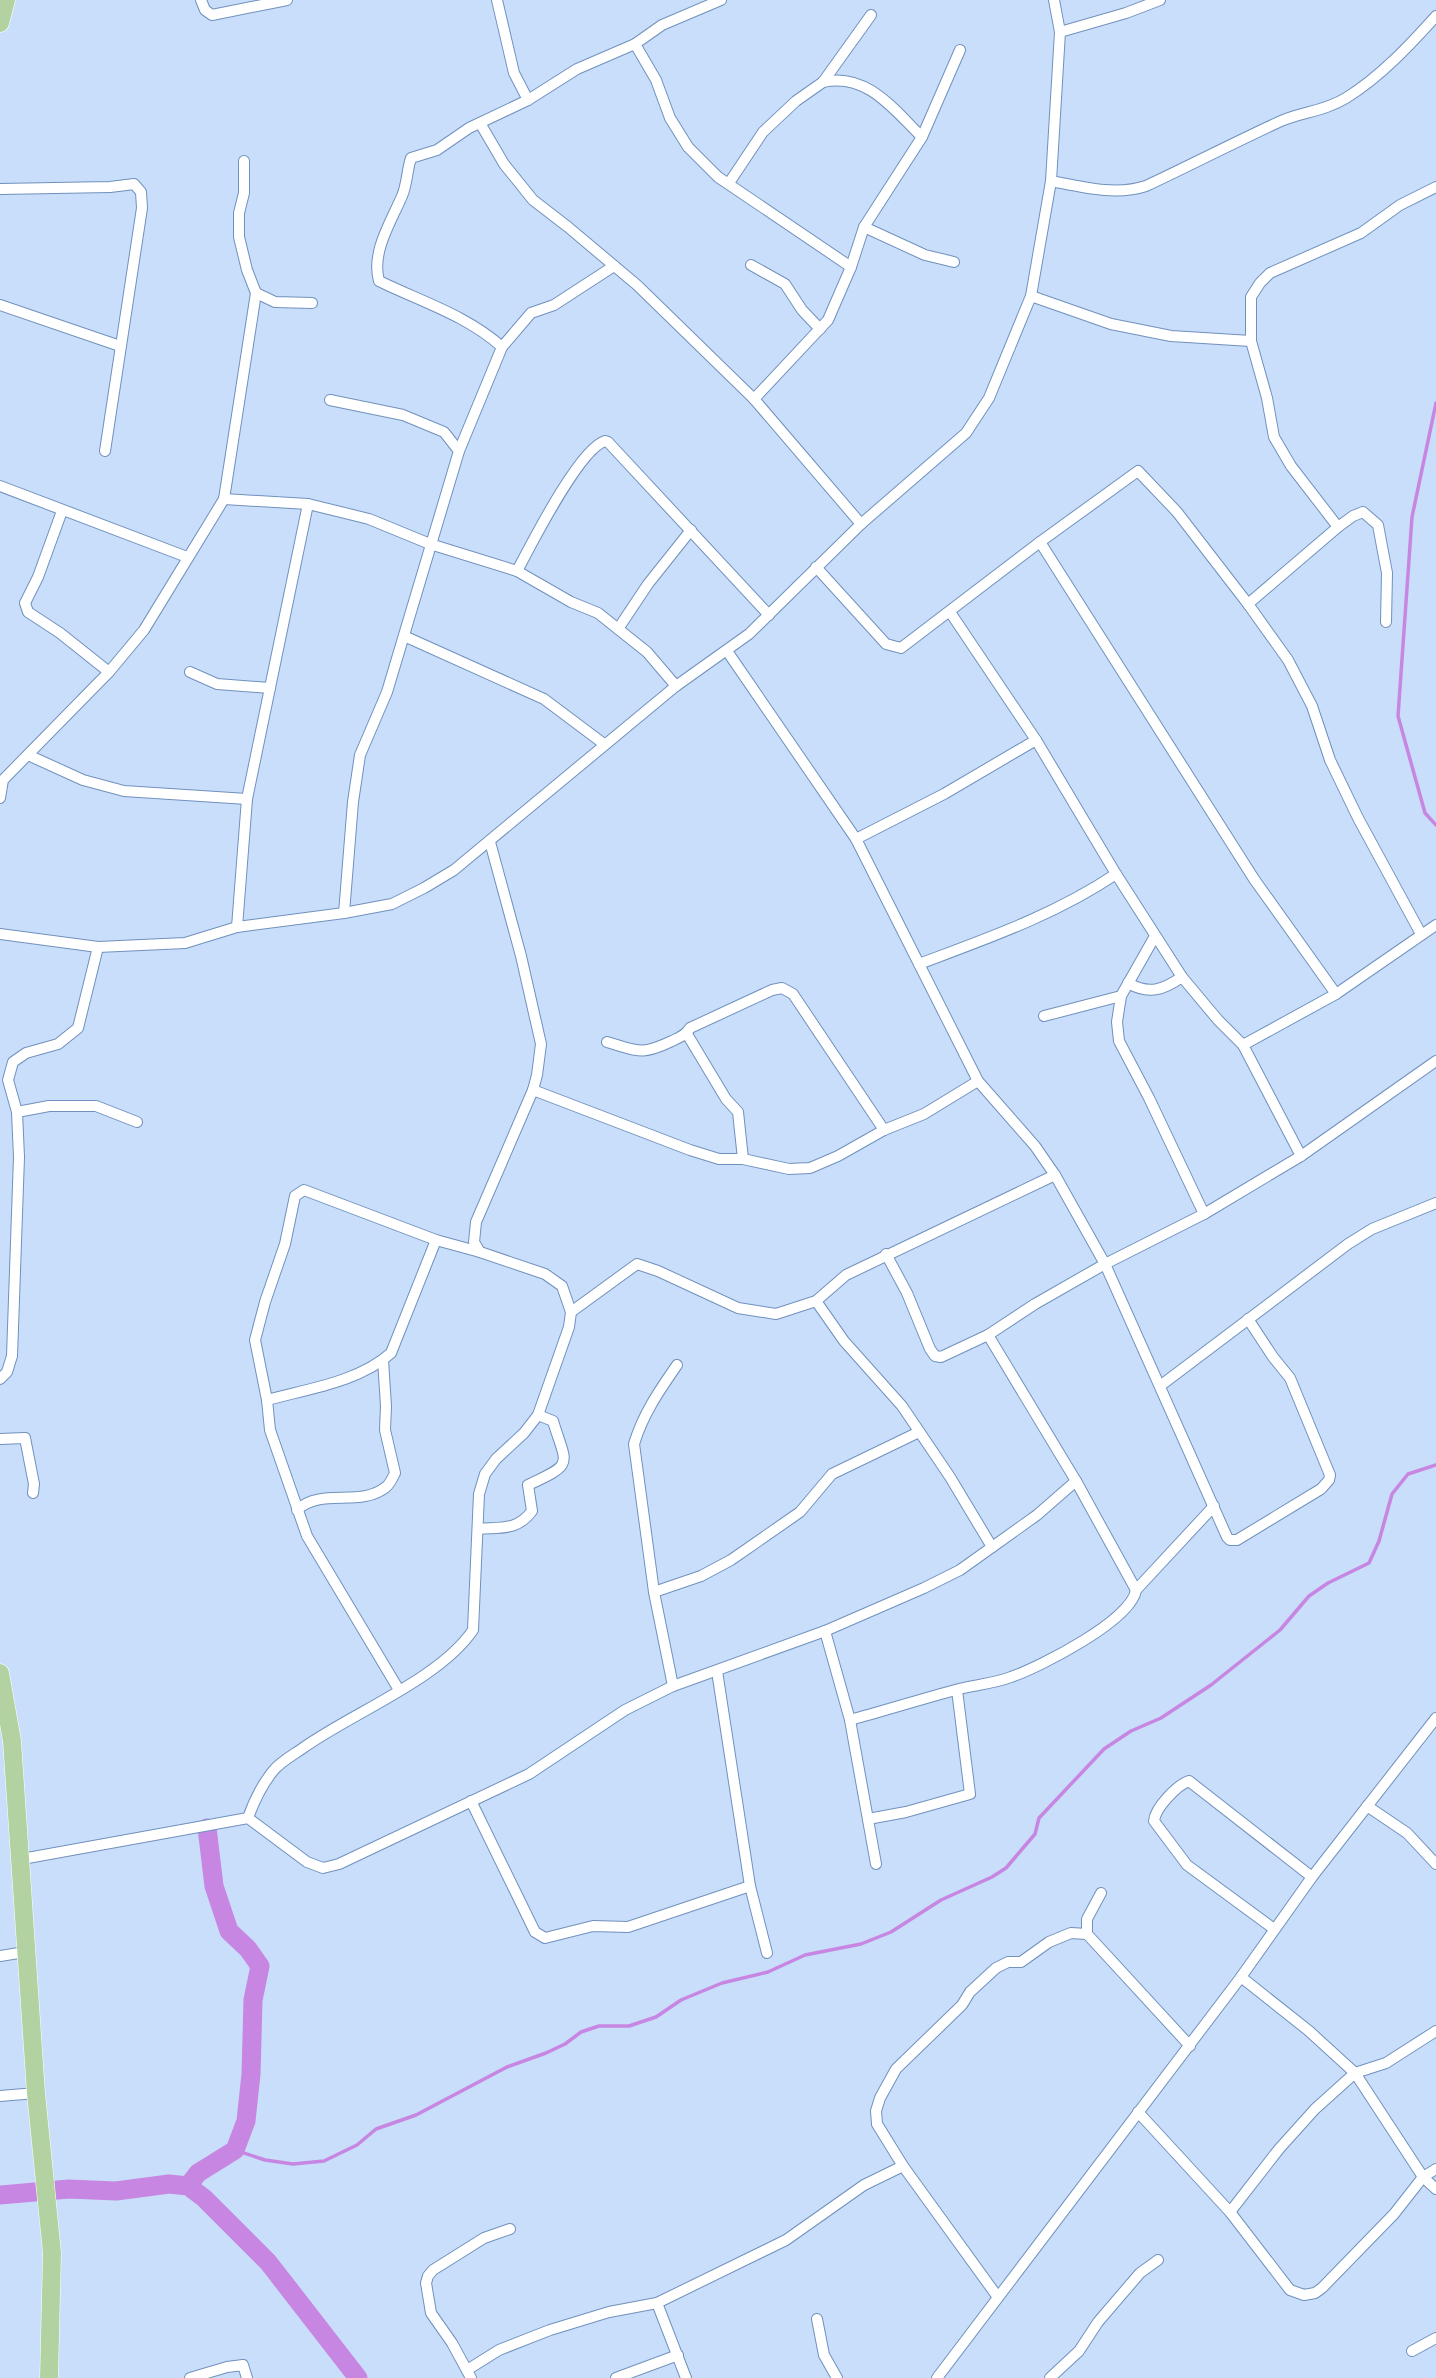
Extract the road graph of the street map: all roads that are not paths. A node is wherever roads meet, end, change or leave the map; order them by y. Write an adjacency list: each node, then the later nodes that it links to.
1 (201, 0): 2 (street)
2 (287, 0)
3 (497, 0): 13 (street)
4 (721, 0): 10 (street)
5 (1054, 0): 9 (street)
6 (1160, 0): 9 (street)
7 (871, 15): 12 (street)
8 (1436, 16): 17 (street)
9 (1060, 32): 17 (street)
10 (635, 44): 13 (street); 18 (street)
11 (960, 50): 15 (street)
12 (823, 82): 15 (street); 18 (street)
13 (528, 100): 14 (street)
14 (480, 123): 23 (street); 33 (street)
15 (922, 137): 21 (street)
16 (244, 161): 26 (street)
17 (1051, 180): 27 (street)
18 (729, 183): 25 (street)
19 (1436, 187): 31 (street)
20 (0, 189): 32 (street)
21 (864, 227): 22 (street); 25 (street)
22 (954, 262)
23 (614, 265): 33 (street); 34 (street)
24 (751, 265): 30 (street)
25 (851, 267): 30 (street)
26 (256, 293): 28 (street); 39 (street)
27 (1031, 296): 31 (street); 42 (street)
28 (312, 303)
29 (0, 305): 32 (street)
30 (820, 329): 34 (street)
31 (1251, 341): 43 (street)
32 (120, 346): 36 (street)
33 (502, 347): 37 (street)
34 (754, 399): 42 (street)
35 (330, 400): 37 (street)
36 (105, 451)
37 (459, 451): 46 (street)
38 (0, 486): 41 (street)
39 (224, 499): 40 (street); 47 (street)
40 (308, 504): 46 (street); 60 (street)
41 (62, 511): 47 (street); 57 (street)
42 (861, 524): 48 (street)
43 (1338, 527): 50 (street); 53 (street)
44 (691, 530): 49 (street); 52 (street); 54 (street)
45 (1040, 542): 50 (street); 51 (street); 79 (street)
46 (430, 544): 49 (street); 55 (street)
47 (187, 557): 57 (street)
48 (816, 567): 51 (street); 52 (street)
49 (517, 571): 54 (street)
50 (1248, 604): 73 (street)
51 (950, 612): 61 (street)
52 (769, 615): 56 (street)
53 (1386, 622)
54 (618, 629): 59 (street)
55 (404, 636): 62 (street); 69 (street)
56 (727, 651): 59 (street); 66 (street)
57 (109, 672): 63 (street)
58 (190, 672): 60 (street)
59 (676, 686): 62 (street)
60 (270, 688): 65 (street)
61 (1036, 740): 66 (street); 68 (street)
62 (604, 744): 67 (street)
63 (29, 755): 64 (street); 65 (street)
64 (0, 798)
65 (247, 800): 71 (street)
66 (856, 839): 76 (street)
67 (490, 842): 69 (street); 87 (street)
68 (1115, 874): 74 (street); 76 (street)
69 (344, 913): 71 (street)
70 (1436, 925): 73 (street)
71 (237, 927): 75 (street)
72 (0, 934): 75 (street)
73 (1422, 934): 79 (street)
74 (1155, 936): 77 (street); 78 (street)
75 (98, 947): 88 (street)
76 (919, 964): 86 (street)
77 (1182, 977): 78 (street); 84 (street)
78 (1128, 983): 80 (street)
79 (1336, 994): 84 (street)
80 (1121, 996): 81 (street); 95 (street)
81 (1044, 1016)
82 (687, 1034): 83 (street); 90 (street); 92 (street)
83 (607, 1042)
84 (1243, 1045): 91 (street)
85 (1436, 1061): 91 (street)
86 (978, 1080): 90 (street); 93 (street)
87 (533, 1090): 92 (street); 97 (street)
88 (17, 1112): 89 (street); 106 (street)
89 (138, 1122)
90 (884, 1130): 92 (street)
91 (1301, 1156): 95 (street)
92 (743, 1159)
93 (1055, 1175): 98 (street); 99 (street)
94 (1436, 1203): 102 (street)
95 (1204, 1214): 99 (street)
96 (436, 1240): 97 (street); 104 (street); 108 (street)
97 (480, 1252): 101 (street)
98 (887, 1254): 100 (street); 103 (street)
99 (1105, 1264): 103 (street); 107 (street)
100 (816, 1301): 101 (street); 110 (street)
101 (571, 1312): 109 (street)
102 (1248, 1318): 107 (street); 114 (street)
103 (988, 1335): 112 (street)
104 (383, 1360): 108 (street); 115 (street)
105 (677, 1365): 119 (street)
106 (0, 1379)
107 (1160, 1386): 114 (street)
108 (267, 1400): 115 (street)
109 (538, 1415): 116 (street); 116 (street)
110 (919, 1432): 117 (street); 119 (street)
111 (0, 1439): 113 (street)
112 (1076, 1482): 117 (street); 118 (street)
113 (33, 1493)
114 (1214, 1506): 118 (street)
115 (297, 1510): 124 (street)
116 (478, 1529): 124 (street)
117 (992, 1547): 120 (street)
118 (1136, 1590): 125 (street)
119 (654, 1592): 123 (street)
120 (825, 1631): 121 (street); 127 (street)
121 (717, 1671): 123 (street); 137 (street)
122 (0, 1672): 128 (main road)
123 (673, 1686): 129 (street)
124 (399, 1690): 131 (street)
125 (957, 1690): 127 (street); 132 (street)
126 (1436, 1718): 130 (street)
127 (850, 1720): 132 (street)
128 (6, 1740): 133 (main road)
129 (471, 1801): 131 (street); 137 (street)
130 (1367, 1807): 135 (street); 136 (street)
131 (248, 1818): 133 (street)
132 (868, 1819): 134 (street)
133 (22, 1859): 141 (main road)
134 (876, 1864)
135 (1436, 1864)
136 (1312, 1877): 139 (street); 139 (street)
137 (750, 1886): 142 (street)
138 (1101, 1893): 140 (street)
139 (1274, 1929): 144 (street)
140 (1087, 1934): 146 (street); 151 (street)
141 (25, 1952): 143 (street); 148 (main road)
142 (767, 1953)
143 (0, 1956)
144 (1241, 1977): 146 (street); 147 (street)
145 (1436, 2031): 147 (street)
146 (1190, 2046): 150 (street)
147 (1355, 2073): 153 (street); 155 (street)
148 (36, 2093): 149 (street); 165 (main road)
149 (0, 2096)
150 (1138, 2112): 155 (street); 158 (street)
151 (903, 2166): 158 (street); 159 (street)
152 (1436, 2169): 153 (street)
153 (1423, 2177): 154 (street); 155 (street)
154 (1436, 2189)
155 (1230, 2211)
156 (510, 2229): 164 (street)
157 (1158, 2260): 172 (street)
158 (997, 2296): 171 (street)
159 (657, 2303): 163 (street); 164 (street)
160 (817, 2319): 170 (street)
161 (1436, 2338): 162 (street)
162 (1412, 2351)
163 (678, 2356): 168 (street); 169 (street)
164 (469, 2374)
165 (49, 2378)
166 (190, 2378): 167 (street)
167 (247, 2378)
168 (616, 2378)
169 (685, 2378)
170 (837, 2378)
171 (937, 2378)
172 (1051, 2378)

